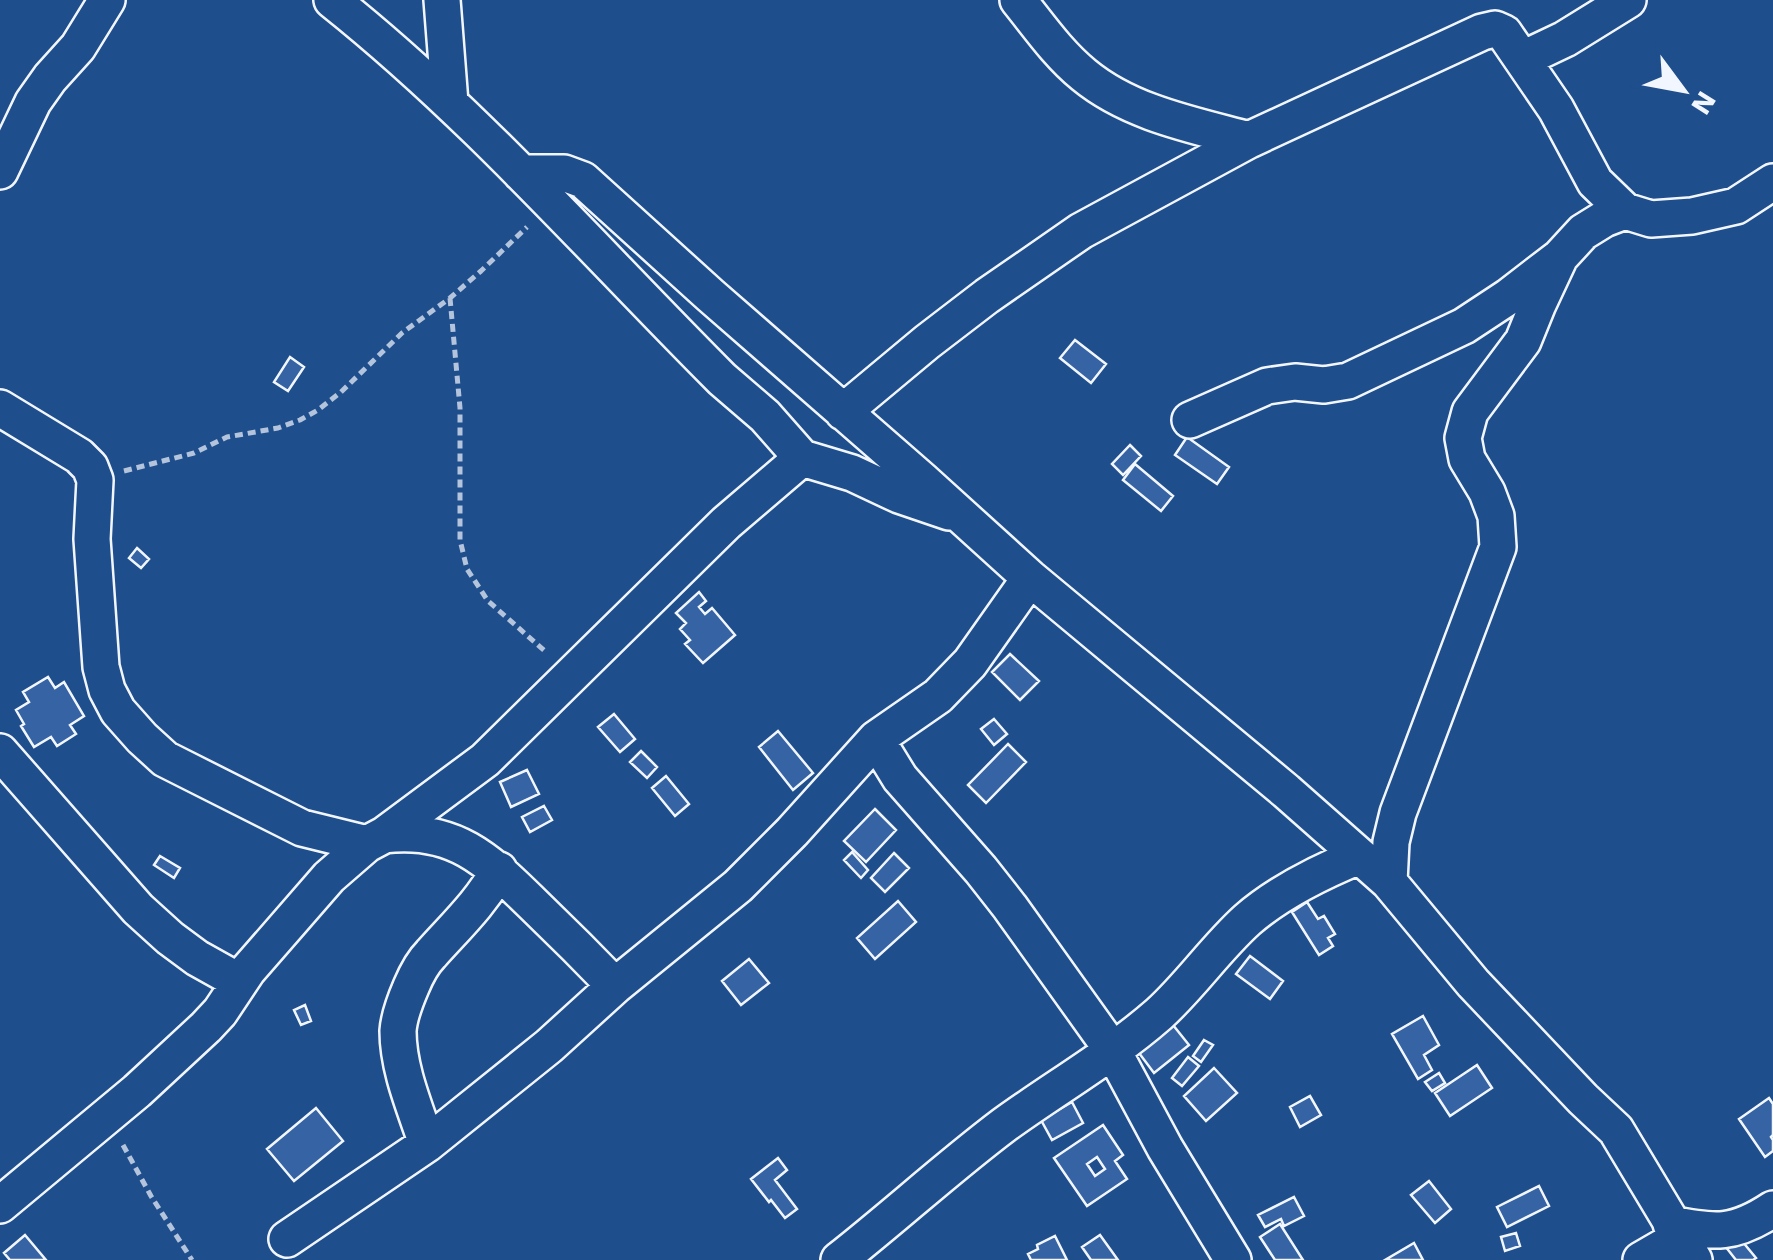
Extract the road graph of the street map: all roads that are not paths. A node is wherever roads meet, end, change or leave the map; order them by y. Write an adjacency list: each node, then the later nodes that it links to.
1 (107, 0): 11 (street)
2 (332, 0): 9 (street)
3 (442, 0): 9 (street)
4 (1018, 0): 10 (street)
5 (1574, 0): 7 (street)
6 (1628, 0): 7 (street)
7 (1565, 40): 8 (street)
8 (1523, 59): 10 (street); 14 (street)
9 (450, 104): 12 (street)
10 (1248, 140): 17 (street)
11 (0, 171)
12 (521, 173): 17 (street); 19 (street)
13 (1773, 182): 14 (street)
14 (1625, 211): 15 (street)
15 (1560, 257): 18 (street); 27 (street)
16 (0, 408): 24 (street)
17 (843, 412): 20 (street)
18 (1190, 420)
19 (802, 458): 20 (street); 24 (street)
20 (962, 516): 21 (street)
21 (1030, 578): 22 (street); 25 (street)
22 (876, 740): 29 (street); 30 (street)
23 (0, 752): 28 (street)
24 (376, 839): 26 (street); 28 (street)
25 (1359, 856): 27 (street); 30 (street)
26 (499, 870): 29 (street); 31 (street)
27 (1389, 882): 35 (street)
28 (240, 982): 32 (street)
29 (616, 986): 31 (street)
30 (1113, 1051): 36 (street); 38 (street)
31 (427, 1144): 34 (street)
32 (0, 1204)
33 (1766, 1218): 35 (street)
34 (287, 1239)
35 (1681, 1241): 39 (street)
36 (872, 1245): 37 (street)
37 (839, 1260)
38 (1233, 1260)
39 (1640, 1260)

